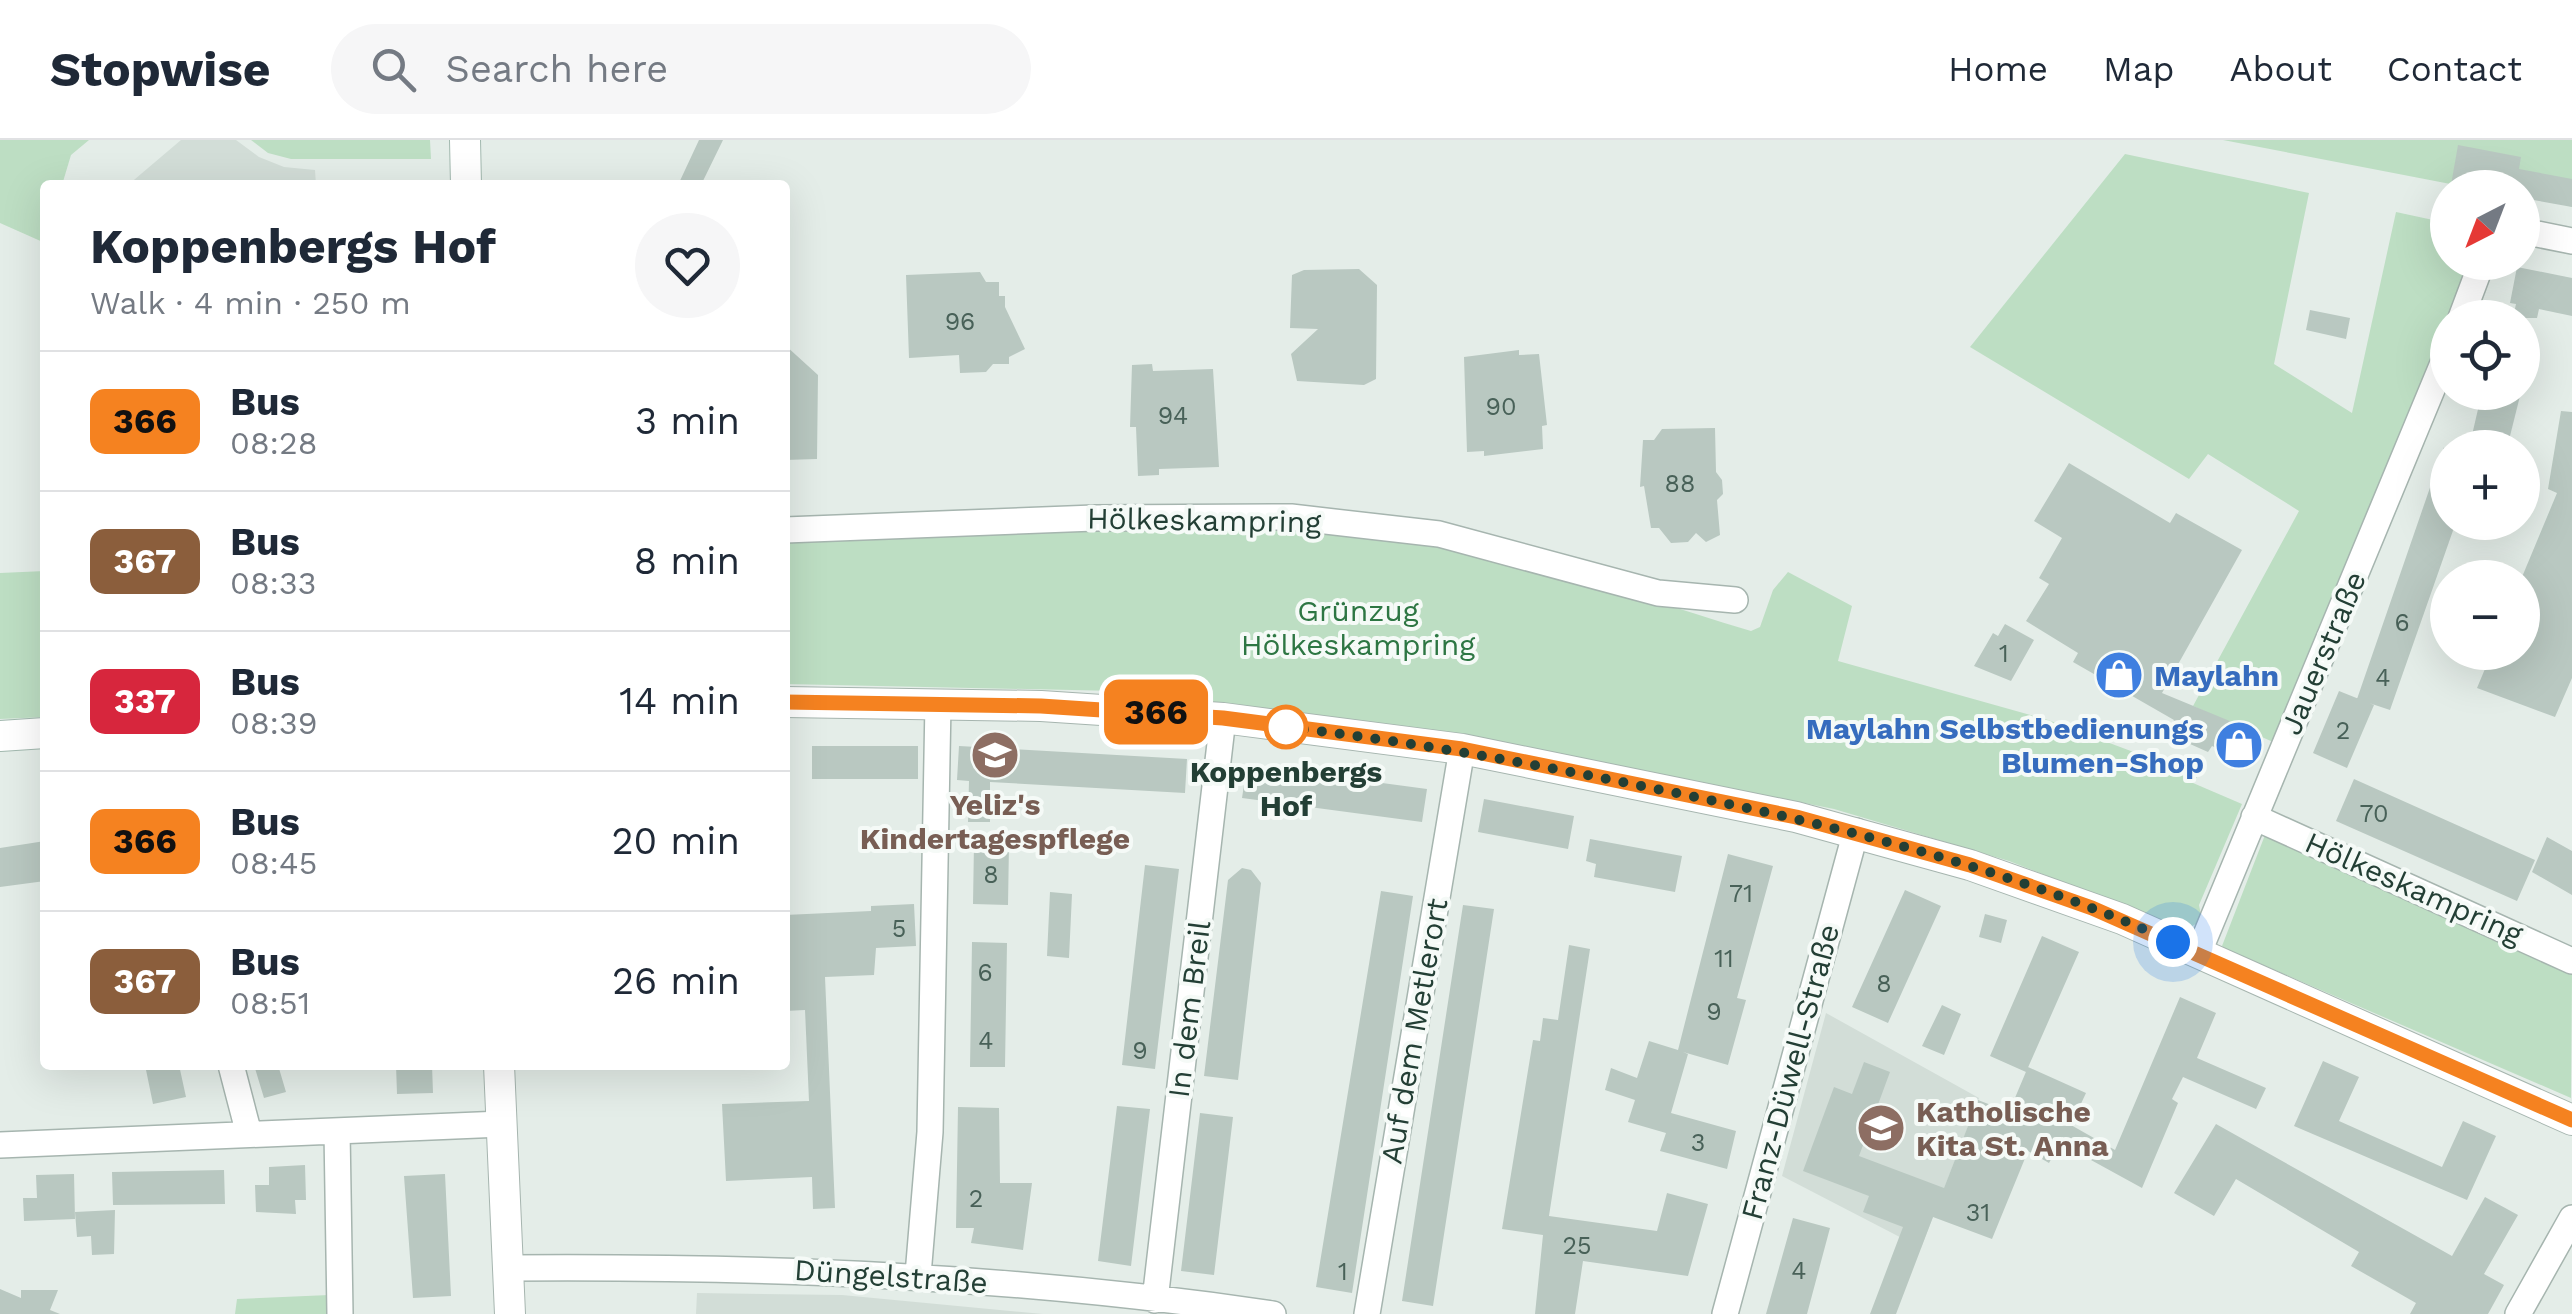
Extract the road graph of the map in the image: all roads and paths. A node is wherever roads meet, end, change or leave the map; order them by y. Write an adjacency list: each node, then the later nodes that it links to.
1 (464, 140): 2 (street)
2 (466, 180)
3 (2540, 235): 4 (street)
4 (2572, 241)
5 (2430, 394): 14 (street, Jauerstraße)
6 (790, 530): 7 (street, Hölkeskampring)
7 (1735, 600)
8 (790, 702): 9 (street)
9 (938, 703): 10 (street); 27 (street)
10 (1223, 718): 13 (street); 28 (street, In dem Breil)
11 (40, 733): 12 (street)
12 (0, 736)
13 (1462, 749): 15 (street); 32 (street, Auf dem Metlerort)
14 (2259, 806): 16 (street, Jauerstraße); 17 (street, Hölkeskampring)
15 (1856, 831): 16 (street); 33 (street, Franz-Düwell-Straße)
16 (2198, 954): 20 (street)
17 (2572, 961)
18 (233, 1070): 23 (street)
19 (500, 1070): 21 (street)
20 (2572, 1120)
21 (502, 1124): 22 (street); 26 (street)
22 (337, 1131): 23 (street); 29 (street)
23 (249, 1134): 24 (street)
24 (0, 1144)
25 (2572, 1218): 34 (street)
26 (508, 1268): 27 (street, Düngelstraße); 30 (street)
27 (918, 1275): 28 (street, Düngelstraße)
28 (1155, 1300): 31 (street, Düngelstraße)
29 (340, 1314)
30 (510, 1314)
31 (1273, 1314)
32 (1367, 1314)
33 (1726, 1314)
34 (2518, 1314)

